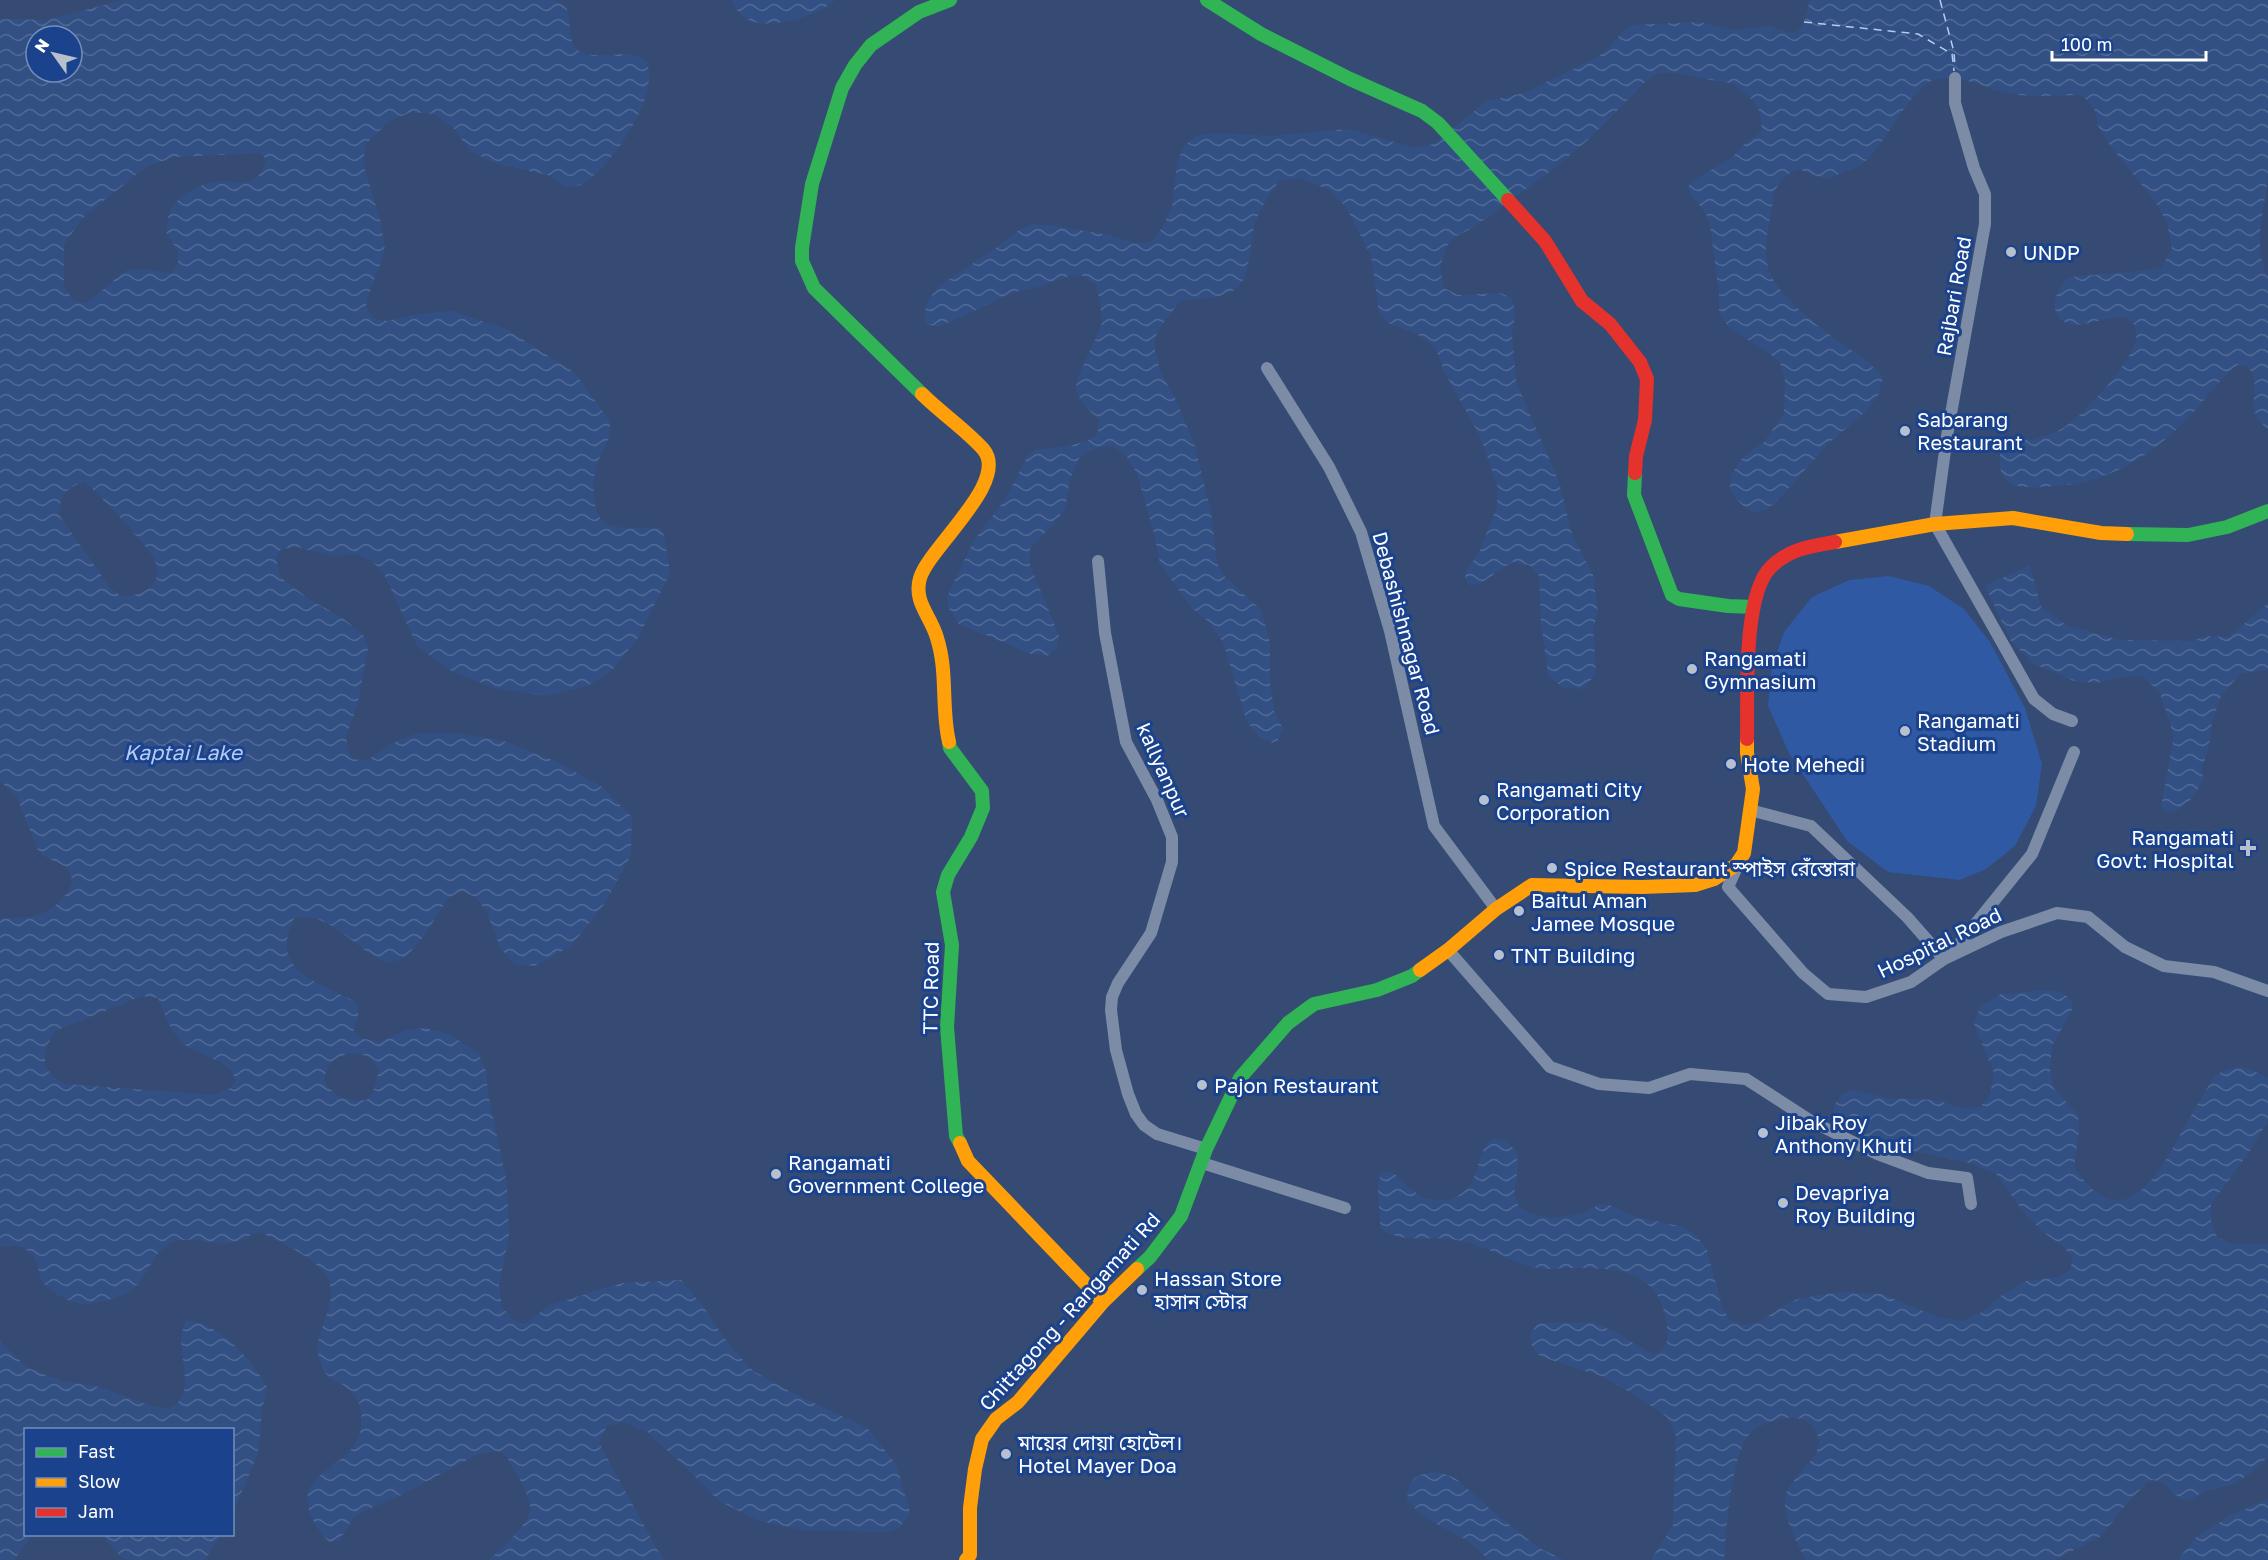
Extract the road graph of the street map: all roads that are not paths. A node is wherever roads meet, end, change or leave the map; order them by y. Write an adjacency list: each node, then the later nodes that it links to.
1 (950, 0): 20 (main road, TTC Road)
2 (1207, 0): 8 (main road)
3 (1955, 78): 6 (street, Rajbari Road)
4 (1267, 368): 13 (street, Debashishnagar Road)
5 (2268, 511): 6 (main road)
6 (1935, 524): 8 (main road); 9 (street)
7 (1098, 561): 17 (street, kallyanpur)
8 (1753, 607): 11 (main road)
9 (2072, 721)
10 (2074, 752): 15 (street)
11 (1750, 810): 12 (main road); 15 (street)
12 (1744, 853): 13 (main road, Chittagong - Rangamati Rd); 15 (street, Hospital Road)
13 (1496, 909): 14 (main road, Chittagong - Rangamati Rd)
14 (1448, 950): 17 (main road, Chittagong - Rangamati Rd); 18 (street)
15 (1946, 958): 16 (street, Hospital Road)
16 (2268, 991)
17 (1204, 1156): 19 (street, kallyanpur); 20 (main road, Chittagong - Rangamati Rd)
18 (1971, 1204)
19 (1345, 1208)
20 (1103, 1302): 21 (main road, Chittagong - Rangamati Rd)
21 (970, 1558)

